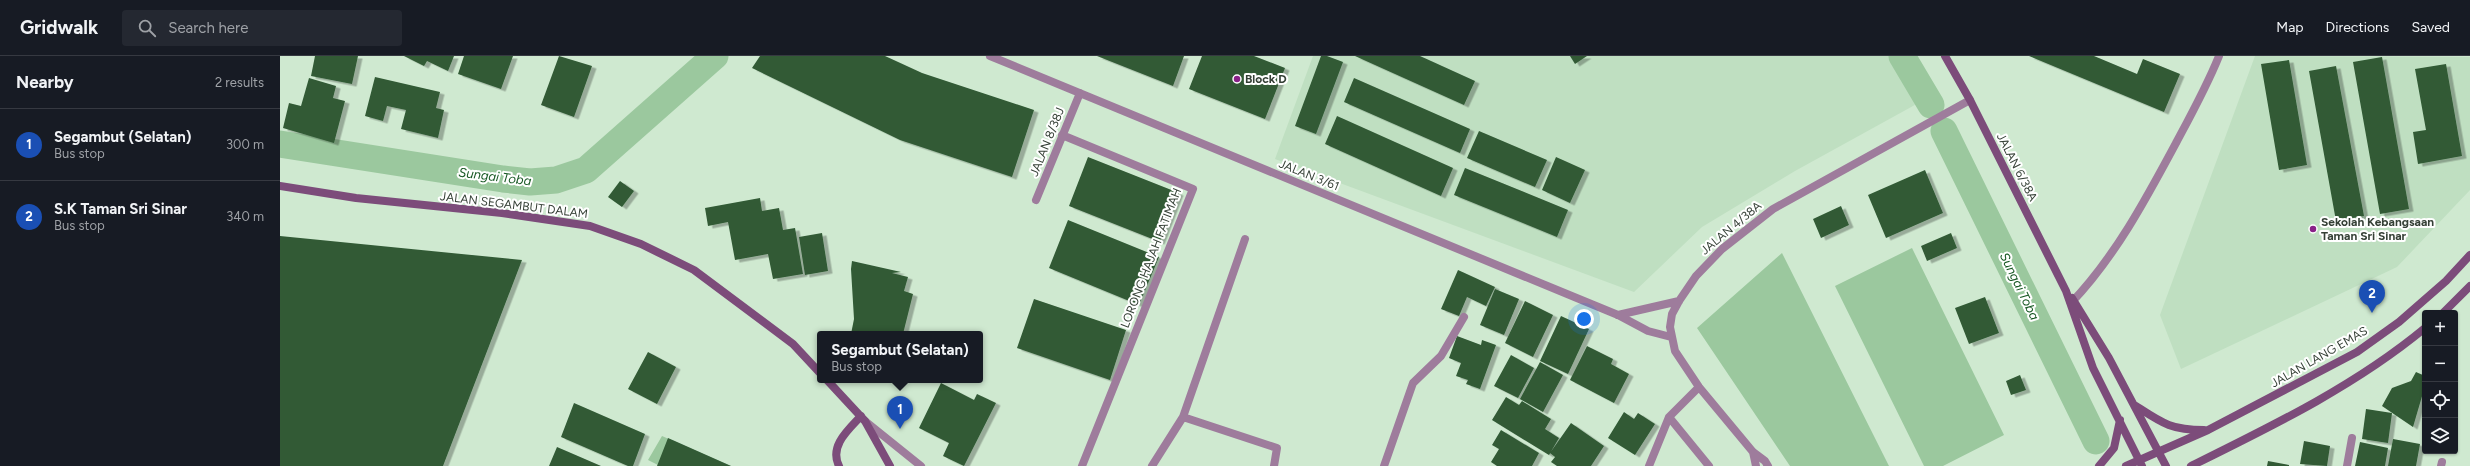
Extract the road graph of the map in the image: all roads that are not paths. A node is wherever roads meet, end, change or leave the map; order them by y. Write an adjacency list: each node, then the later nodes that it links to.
1 (990, 56): 4 (street, JALAN 3/61)
2 (1945, 56): 5 (street, JALAN 6/38A)
3 (2215, 57): 13 (street)
4 (1080, 93): 6 (street, JALAN 8/38J); 15 (street, JALAN 3/61)
5 (1970, 100): 12 (street, JALAN 4/38A); 13 (street, JALAN 6/38A)
6 (1062, 135): 8 (street, JALAN 8/38J); 35 (street, LORONG HAJAH FATIMAH)
7 (280, 186): 19 (street, JALAN SEGAMBUT DALAM)
8 (1036, 200)
9 (1244, 239): 24 (street)
10 (2470, 255): 27 (street, JALAN LANG EMAS)
11 (2470, 286): 14 (street)
12 (1679, 301): 15 (street); 18 (street, JALAN 4/38A)
13 (2072, 301): 22 (street, JALAN 6/38A); 26 (street, JALAN 6/38A)
14 (2446, 310)
15 (1618, 315): 18 (street, JALAN 3/61)
16 (1464, 318): 38 (street)
17 (2422, 330): 46 (street)
18 (1671, 337): 21 (street, JALAN 4/38A)
19 (817, 370)
20 (830, 383): 25 (street)
21 (1699, 388): 23 (street); 29 (street, JALAN 4/38A)
22 (2135, 405): 27 (street); 30 (street, JALAN 6/38A)
23 (1669, 416): 39 (street); 40 (street)
24 (1183, 417): 36 (street); 37 (street)
25 (863, 418): 32 (street); 33 (street); 34 (street)
26 (2120, 420): 31 (street, JALAN 6/38A); 43 (street)
27 (2208, 430): 30 (street, JALAN LANG EMAS)
28 (2352, 438): 47 (street)
29 (1753, 452): 41 (street, JALAN 4/38A); 42 (street, JALAN 4/38A)
30 (2160, 452): 31 (street, JALAN LANG EMAS); 45 (street, JALAN 6/38A)
31 (2141, 463): 44 (street, JALAN LANG EMAS)
32 (839, 466)
33 (890, 466)
34 (921, 466)
35 (1082, 466)
36 (1152, 466)
37 (1274, 466)
38 (1384, 466)
39 (1649, 466)
40 (1709, 466)
41 (1756, 466)
42 (1768, 466)
43 (2099, 466)
44 (2126, 466)
45 (2166, 466)
46 (2191, 466)
47 (2347, 466)

